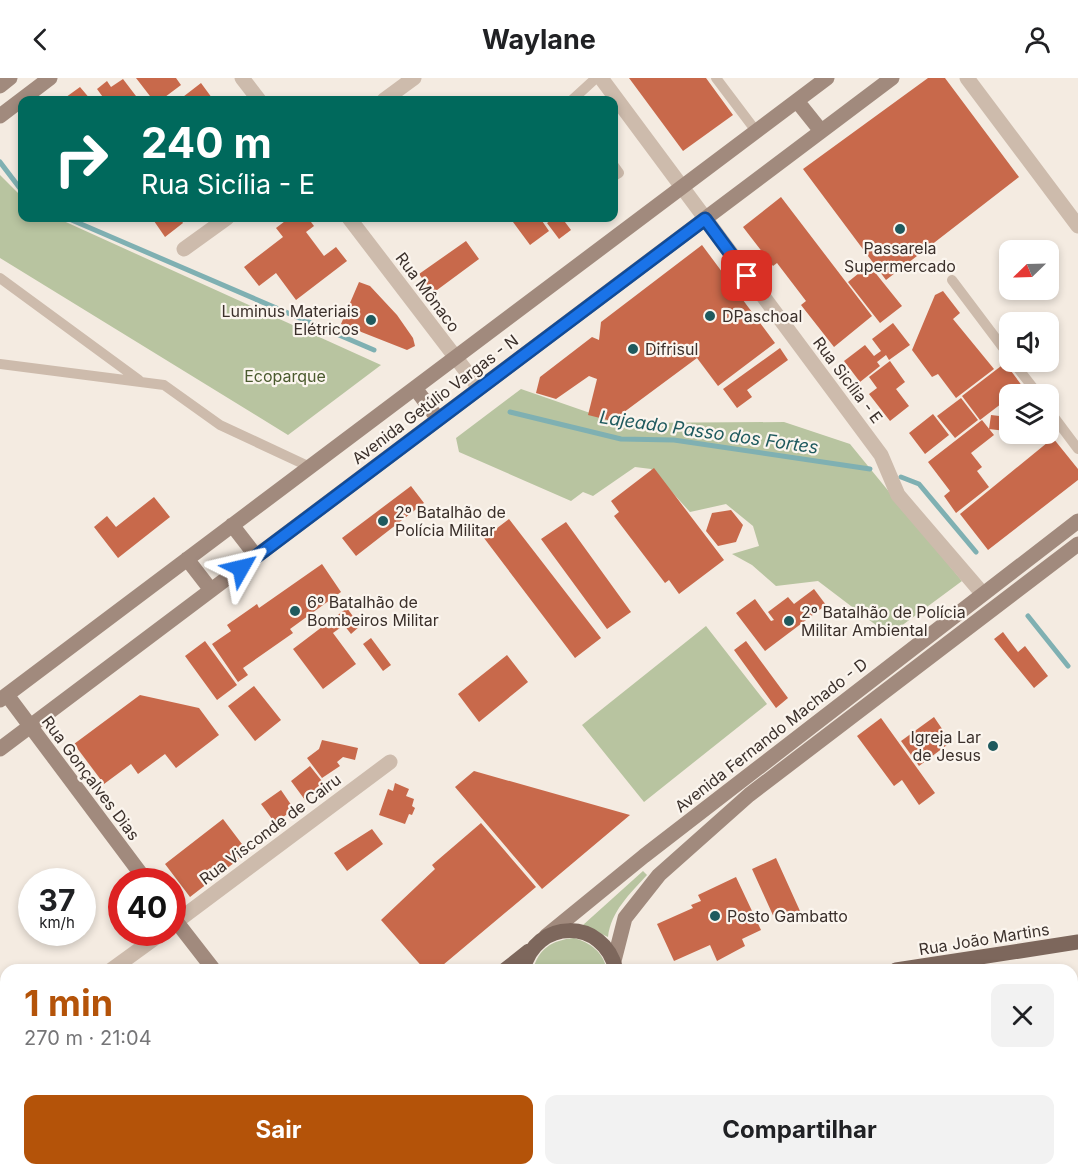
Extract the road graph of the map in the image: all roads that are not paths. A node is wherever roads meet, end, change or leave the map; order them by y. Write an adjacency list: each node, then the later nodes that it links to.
1 (10, 78): 11 (street)
2 (50, 78): 12 (street)
3 (242, 78): 13 (street)
4 (414, 78): 14 (street)
5 (596, 78): 15 (lane)
6 (601, 78): 16 (street, Rua Sicília - E)
7 (716, 78): 21 (lane)
8 (826, 78): 18 (street, Avenida Getúlio Vargas - N)
9 (892, 78): 22 (street, Avenida Getúlio Vargas - N)
10 (968, 78): 27 (street)
11 (0, 86)
12 (26, 96)
13 (257, 96)
14 (389, 96)
15 (576, 96)
16 (614, 96)
17 (618, 101): 23 (street, Rua Sicília - E)
18 (797, 101): 21 (street, Avenida Getúlio Vargas - N); 22 (street)
19 (18, 102): 20 (street)
20 (0, 116)
21 (756, 131): 23 (street, Avenida Getúlio Vargas - N)
22 (821, 131): 24 (street, Avenida Getúlio Vargas - N)
23 (681, 188): 24 (street, Rua Sicília - E); 32 (street, Avenida Getúlio Vargas - N)
24 (705, 219): 38 (street, Avenida Getúlio Vargas - N); 49 (street, Rua Sicília - E)
25 (221, 222): 28 (street)
26 (352, 222): 32 (street, Rua Mônaco)
27 (1078, 226)
28 (184, 249)
29 (0, 278): 35 (lane)
30 (952, 280): 31 (lane)
31 (999, 342)
32 (456, 357): 37 (street, Avenida Getúlio Vargas - N); 38 (street, Rua Mônaco)
33 (0, 364): 35 (lane)
34 (1021, 372): 36 (lane)
35 (142, 382): 42 (lane)
36 (1030, 384)
37 (415, 388): 39 (street); 42 (street, Avenida Getúlio Vargas - N)
38 (479, 388): 39 (street, Avenida Getúlio Vargas - N)
39 (438, 419): 46 (street, Avenida Getúlio Vargas - N)
40 (1059, 424): 41 (lane)
41 (1078, 449)
42 (310, 467): 44 (street, Avenida Getúlio Vargas - N)
43 (1078, 521): 49 (street, Avenida Fernando Machado - D)
44 (232, 525): 46 (street); 47 (street, Avenida Getúlio Vargas - N)
45 (1078, 544): 52 (street, Avenida Fernando Machado - D)
46 (256, 556): 48 (street, Avenida Getúlio Vargas - N)
47 (187, 559): 48 (street); 50 (street, Avenida Getúlio Vargas - N)
48 (211, 590): 53 (street, Avenida Getúlio Vargas - N)
49 (982, 593): 51 (street, Avenida Fernando Machado - D)
50 (4, 697): 53 (street, Rua Gonçalves Dias)
51 (842, 702): 52 (lane); 56 (street, Avenida Fernando Machado - D)
52 (852, 716): 57 (street, Avenida Fernando Machado - D)
53 (30, 726): 54 (street, Avenida Getúlio Vargas - N); 58 (street, Rua Gonçalves Dias)
54 (0, 749)
55 (390, 762): 59 (street, Rua Visconde de Cairu)
56 (712, 803): 57 (street); 61 (street, Avenida Fernando Machado - D)
57 (723, 818): 70 (street, Avenida Fernando Machado - D)
58 (136, 868)
59 (186, 912)
60 (186, 936): 66 (street)
61 (546, 936): 64 (main road); 69 (main road)
62 (1078, 942): 71 (main road, Rua João Martins)
63 (144, 946): 65 (street)
64 (534, 947): 67 (main road); 68 (main road)
65 (119, 964)
66 (209, 964)
67 (513, 964)
68 (526, 964)
69 (616, 964)
70 (618, 964)
71 (935, 964)

